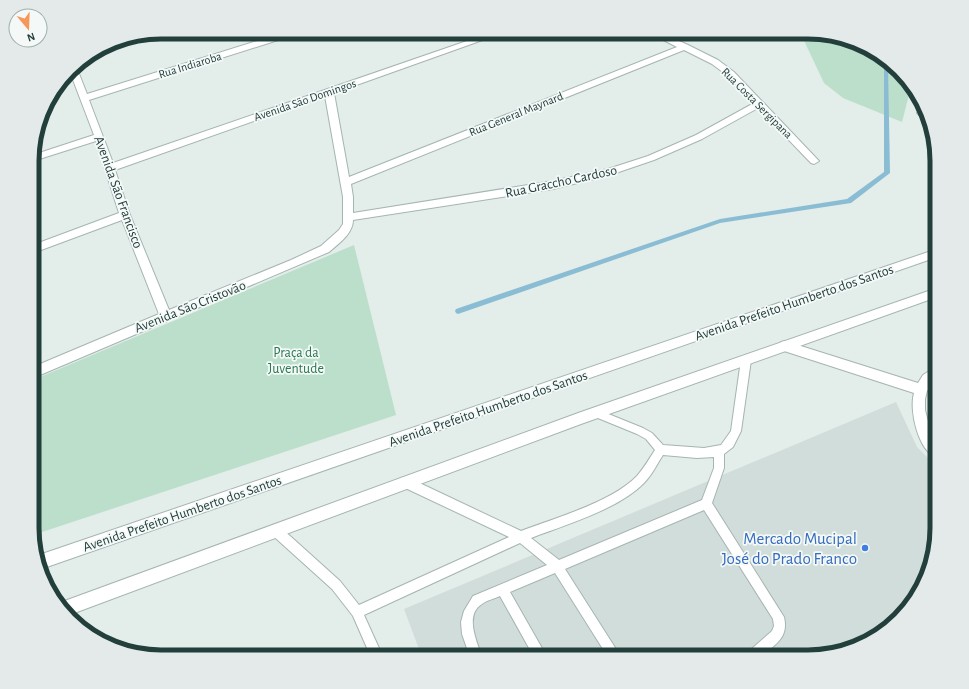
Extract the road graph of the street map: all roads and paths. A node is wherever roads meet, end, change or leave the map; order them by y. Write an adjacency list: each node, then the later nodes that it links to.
1 (272, 39): 7 (street, Rua Indiaroba)
2 (482, 39): 6 (street, Avenida São Domingos)
3 (667, 39): 4 (street, Rua Costa Sergipana)
4 (685, 47): 8 (street, Rua Costa Sergipana); 13 (street, Rua General Maynard)
5 (76, 74): 7 (street, Avenida São Francisco)
6 (329, 92): 12 (street, Avenida São Domingos); 13 (street)
7 (85, 98): 9 (street, Avenida São Francisco)
8 (759, 104): 11 (street, Rua Costa Sergipana); 15 (street, Rua Graccho Cardoso)
9 (99, 136): 10 (street); 12 (street, Avenida São Francisco)
10 (39, 156)
11 (814, 161)
12 (109, 168): 14 (street, Avenida São Francisco)
13 (346, 182): 15 (street)
14 (126, 215): 16 (street); 19 (street, Avenida São Francisco)
15 (349, 217): 19 (street, Avenida São Cristovão)
16 (39, 247)
17 (930, 255): 33 (street, Avenida Prefeito Humberto dos Santos)
18 (930, 294): 20 (street)
19 (166, 316): 22 (street, Avenida São Cristovão)
20 (785, 346): 21 (street); 24 (street)
21 (746, 360): 25 (street); 28 (lane)
22 (39, 370)
23 (930, 376): 24 (street)
24 (920, 389): 26 (street)
25 (596, 413): 27 (lane); 29 (street)
26 (930, 440)
27 (661, 450): 28 (lane); 32 (lane)
28 (719, 451): 30 (lane)
29 (405, 482): 31 (street); 32 (lane)
30 (706, 504): 34 (lane); 42 (lane)
31 (275, 530): 36 (street); 37 (lane)
32 (521, 537): 34 (lane); 37 (lane)
33 (43, 560)
34 (557, 566): 35 (lane); 41 (lane)
35 (502, 589): 39 (lane); 40 (lane)
36 (68, 607)
37 (357, 612): 38 (lane)
38 (374, 650)
39 (474, 650)
40 (537, 650)
41 (611, 650)
42 (759, 650)

